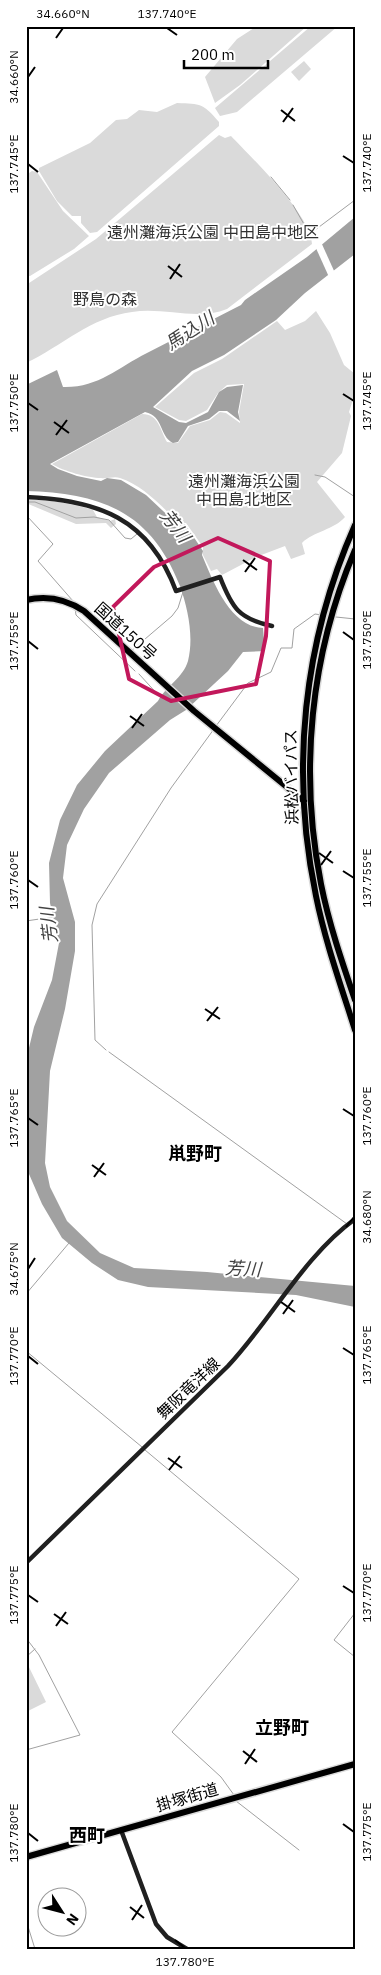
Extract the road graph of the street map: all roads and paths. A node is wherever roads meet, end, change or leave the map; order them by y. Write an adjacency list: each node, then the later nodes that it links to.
1 (26, 497): 5 (main road)
2 (355, 525): 6 (highway, 浜松バイパス)
3 (355, 550): 7 (highway, 浜松バイパス)
4 (26, 600): 6 (highway, 国道150号)
5 (272, 626)
6 (303, 803): 7 (highway, 国道150号); 9 (highway, 浜松バイパス)
7 (311, 809): 8 (highway, 浜松バイパス)
8 (355, 1000)
9 (355, 1030)
10 (355, 1219): 11 (main road, 舞阪竜洋線)
11 (26, 1563)
12 (355, 1764): 13 (highway, 掛塚街道)
13 (121, 1829): 14 (highway, 掛塚街道); 15 (main road)
14 (26, 1857)
15 (187, 1949)

